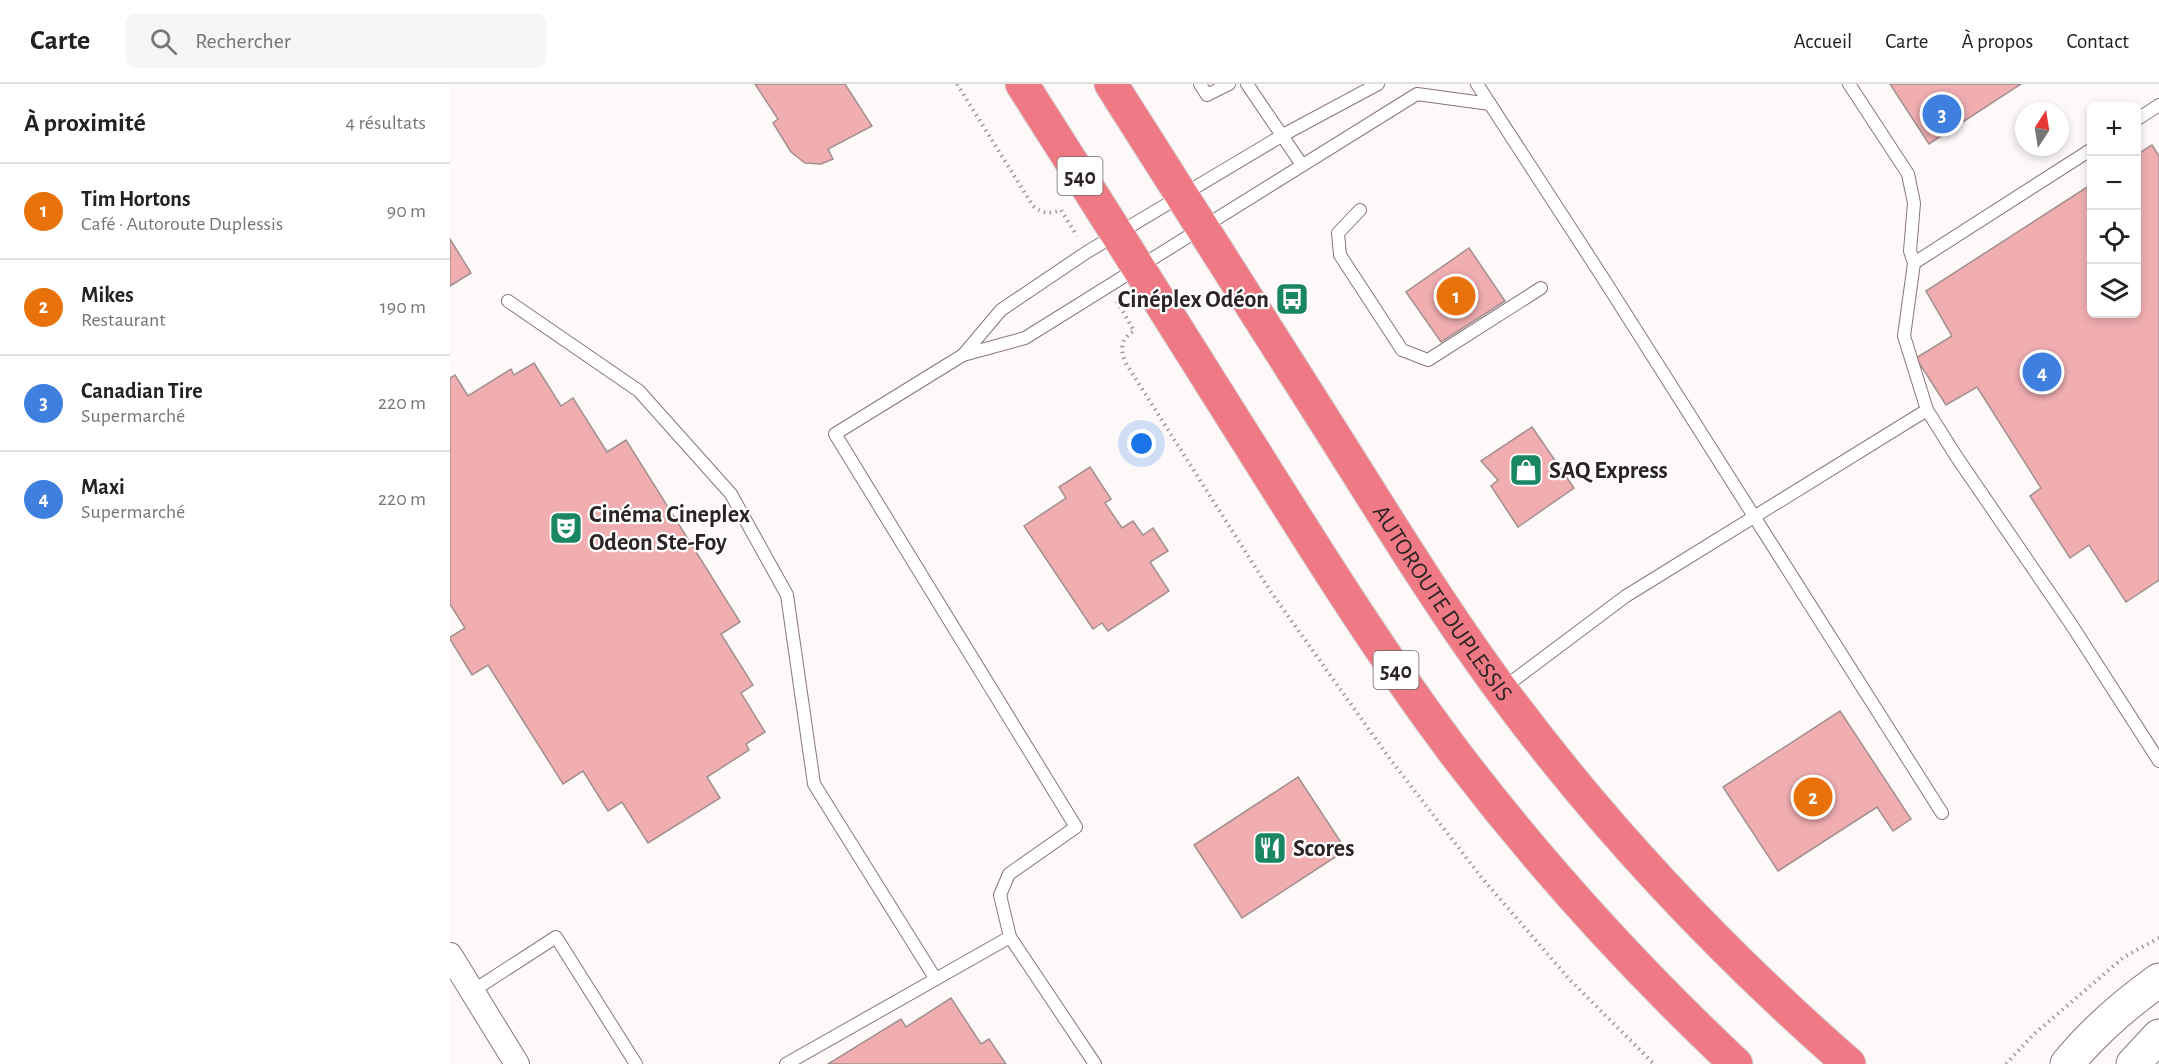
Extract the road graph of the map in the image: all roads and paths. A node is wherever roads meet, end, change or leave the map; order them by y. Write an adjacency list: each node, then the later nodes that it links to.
1 (957, 84): 21 (path)
2 (1022, 84): 22 (highway, 540)
3 (1111, 84): 18 (highway, AUTOROUTE DUPLESSIS)
4 (1200, 84): 5 (lane)
5 (1229, 84)
6 (1247, 84): 15 (lane)
7 (1378, 84): 15 (lane)
8 (1432, 84): 11 (lane)
9 (1477, 84): 12 (lane)
10 (1849, 84): 23 (lane)
11 (1417, 94): 12 (lane); 17 (lane)
12 (1490, 104): 30 (lane)
13 (2159, 105): 14 (lane)
14 (2141, 117)
15 (1283, 135): 17 (lane); 18 (lane)
16 (2087, 152): 23 (lane)
17 (1302, 165): 20 (lane)
18 (1181, 195): 20 (highway, AUTOROUTE DUPLESSIS); 22 (lane)
19 (1360, 210): 25 (lane)
20 (1202, 228): 24 (lane); 31 (highway, AUTOROUTE DUPLESSIS)
21 (1073, 229)
22 (1117, 234): 24 (highway, 540); 28 (lane)
23 (1914, 262): 29 (lane)
24 (1138, 268): 28 (lane); 46 (highway, 540)
25 (1541, 288)
26 (508, 301): 37 (lane)
27 (1123, 310): 45 (path)
28 (963, 355): 34 (lane)
29 (1927, 410): 30 (lane); 32 (lane)
30 (1755, 516): 31 (lane); 33 (lane)
31 (1502, 689): 47 (highway, AUTOROUTE DUPLESSIS)
32 (2159, 761)
33 (1942, 813)
34 (1010, 937): 37 (lane); 44 (lane)
35 (2159, 938): 48 (path)
36 (450, 955): 39 (street)
37 (935, 978): 43 (lane)
38 (2159, 980): 49 (street)
39 (471, 992): 41 (street); 42 (lane)
40 (2159, 1036): 50 (street)
41 (517, 1064)
42 (636, 1064)
43 (786, 1064)
44 (1095, 1064)
45 (1654, 1064)
46 (1736, 1064)
47 (1849, 1064)
48 (2006, 1064)
49 (2067, 1064)
50 (2133, 1064)

